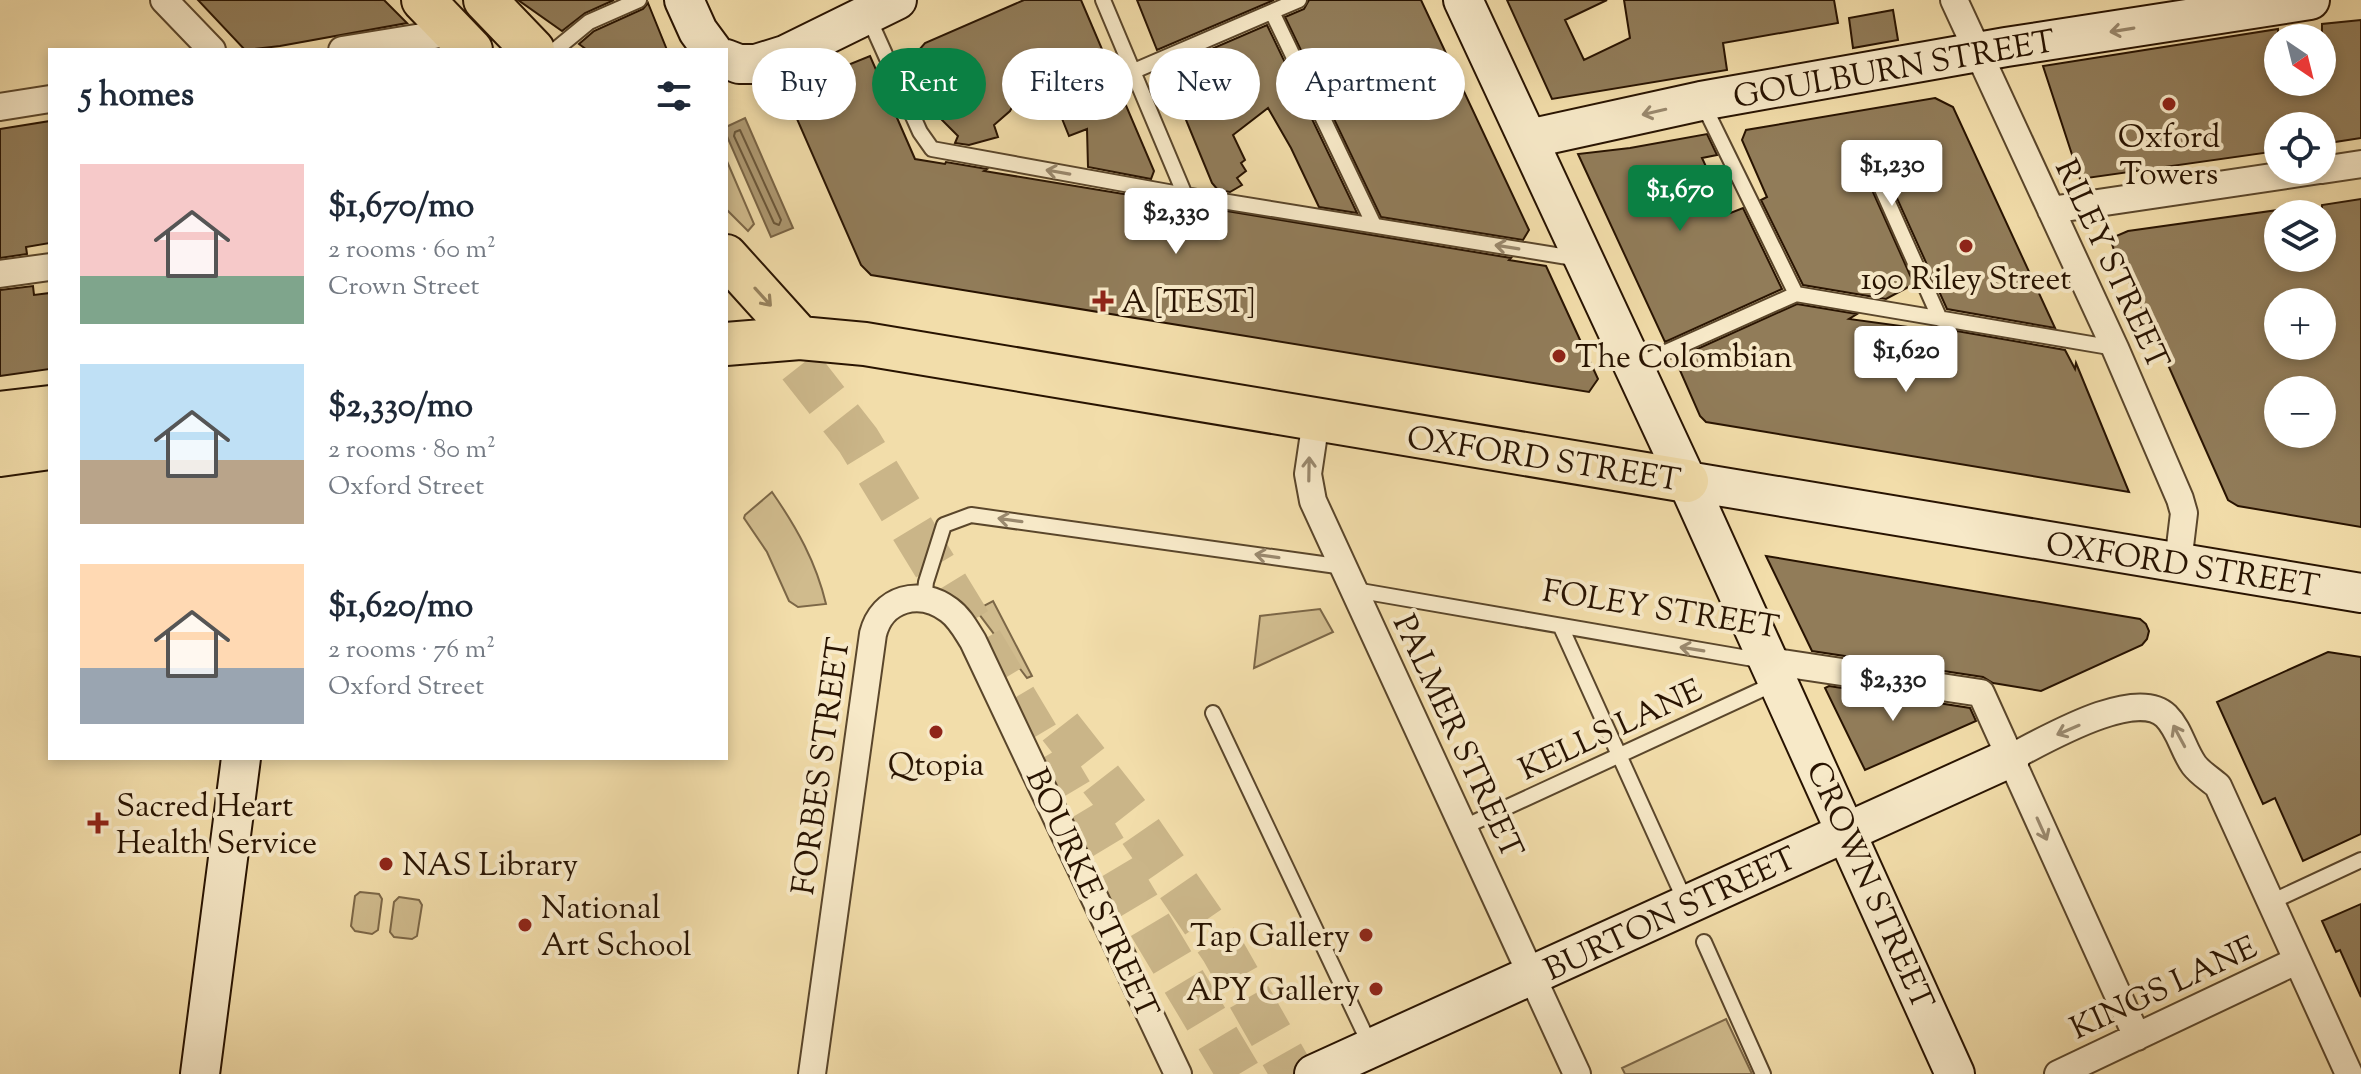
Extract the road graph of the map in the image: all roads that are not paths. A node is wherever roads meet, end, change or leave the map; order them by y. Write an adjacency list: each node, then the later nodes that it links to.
1 (164, 0): 14 (street)
2 (423, 0): 13 (main road)
3 (485, 0): 16 (main road)
4 (639, 0): 17 (lane)
5 (684, 0): 18 (street)
6 (1103, 0): 21 (lane)
7 (1299, 0): 12 (lane)
8 (1463, 0): 25 (street, CROWN STREET)
9 (1954, 0): 19 (street, RILEY STREET)
10 (2310, 0): 19 (street, GOULBURN STREET, one-way to 19)
11 (883, 5): 20 (street); 30 (lane, one-way to 11)
12 (1272, 12): 21 (lane); 32 (lane)
13 (462, 41): 15 (street)
14 (210, 48)
15 (369, 48)
16 (531, 48)
17 (557, 48)
18 (713, 48)
19 (1978, 53): 23 (street, GOULBURN STREET); 31 (street, RILEY STREET)
20 (728, 59)
21 (1134, 71): 30 (lane)
22 (48, 99): 24 (street)
23 (1701, 101): 25 (street, GOULBURN STREET, one-way to 25); 37 (lane)
24 (0, 107)
25 (1528, 139): 34 (street, CROWN STREET)
26 (2361, 164): 27 (street)
27 (2336, 168)
28 (2264, 178): 31 (street)
29 (1882, 189): 38 (lane)
30 (1185, 195): 32 (lane)
31 (2051, 210): 41 (street, RILEY STREET)
32 (1374, 225): 34 (lane, one-way to 32)
33 (728, 258): 40 (main road, one-way to 40)
34 (1584, 259): 42 (street, CROWN STREET)
35 (48, 267): 36 (street)
36 (0, 274)
37 (1796, 294): 38 (lane); 42 (lane)
38 (1940, 319): 41 (lane)
39 (734, 333): 40 (main road, OXFORD STREET)
40 (800, 338): 45 (main road, OXFORD STREET)
41 (2115, 348): 49 (street, RILEY STREET)
42 (1633, 366): 48 (street, CROWN STREET)
43 (48, 407): 44 (main road)
44 (0, 413)
45 (1316, 420): 48 (main road, OXFORD STREET); 50 (street, PALMER STREET, one-way to 45)
46 (48, 448): 47 (main road)
47 (0, 455)
48 (1687, 481): 49 (street, OXFORD STREET); 54 (street, CROWN STREET)
49 (2178, 563): 51 (street, OXFORD STREET)
50 (1350, 579): 52 (lane, FOLEY STREET, one-way to 52); 53 (lane, FOLEY STREET); 59 (street, PALMER STREET)
51 (2361, 593)
52 (924, 599): 70 (street, FORBES STREET); 71 (street, BOURKE STREET)
53 (1561, 627): 54 (lane, FOLEY STREET, one-way to 53); 56 (lane)
54 (1774, 671): 56 (lane, KELLS LANE); 57 (street, FOLEY STREET); 60 (street, CROWN STREET)
55 (1213, 713): 68 (lane)
56 (1619, 755): 59 (lane, KELLS LANE); 63 (lane)
57 (2010, 758): 60 (street, BURTON STREET); 62 (street, BURTON STREET, one-way to 57); 67 (street, one-way to 67)
58 (241, 760): 69 (street)
59 (1464, 827): 66 (street, PALMER STREET)
60 (1847, 832): 63 (street, BURTON STREET); 75 (street, CROWN STREET)
61 (2361, 860): 62 (lane)
62 (2271, 902): 65 (street)
63 (1688, 905): 66 (street, BURTON STREET)
64 (1704, 942): 74 (lane)
65 (2296, 961): 67 (street, KINGS LANE); 77 (street)
66 (1531, 977): 68 (street, BURTON STREET); 73 (street, PALMER STREET)
67 (2137, 1037): 76 (street, KINGS LANE)
68 (1371, 1047): 72 (street, BURTON STREET)
69 (200, 1074)
70 (812, 1074)
71 (1178, 1074)
72 (1314, 1074)
73 (1577, 1074)
74 (1763, 1074)
75 (1955, 1074)
76 (2058, 1074)
77 (2349, 1074)

